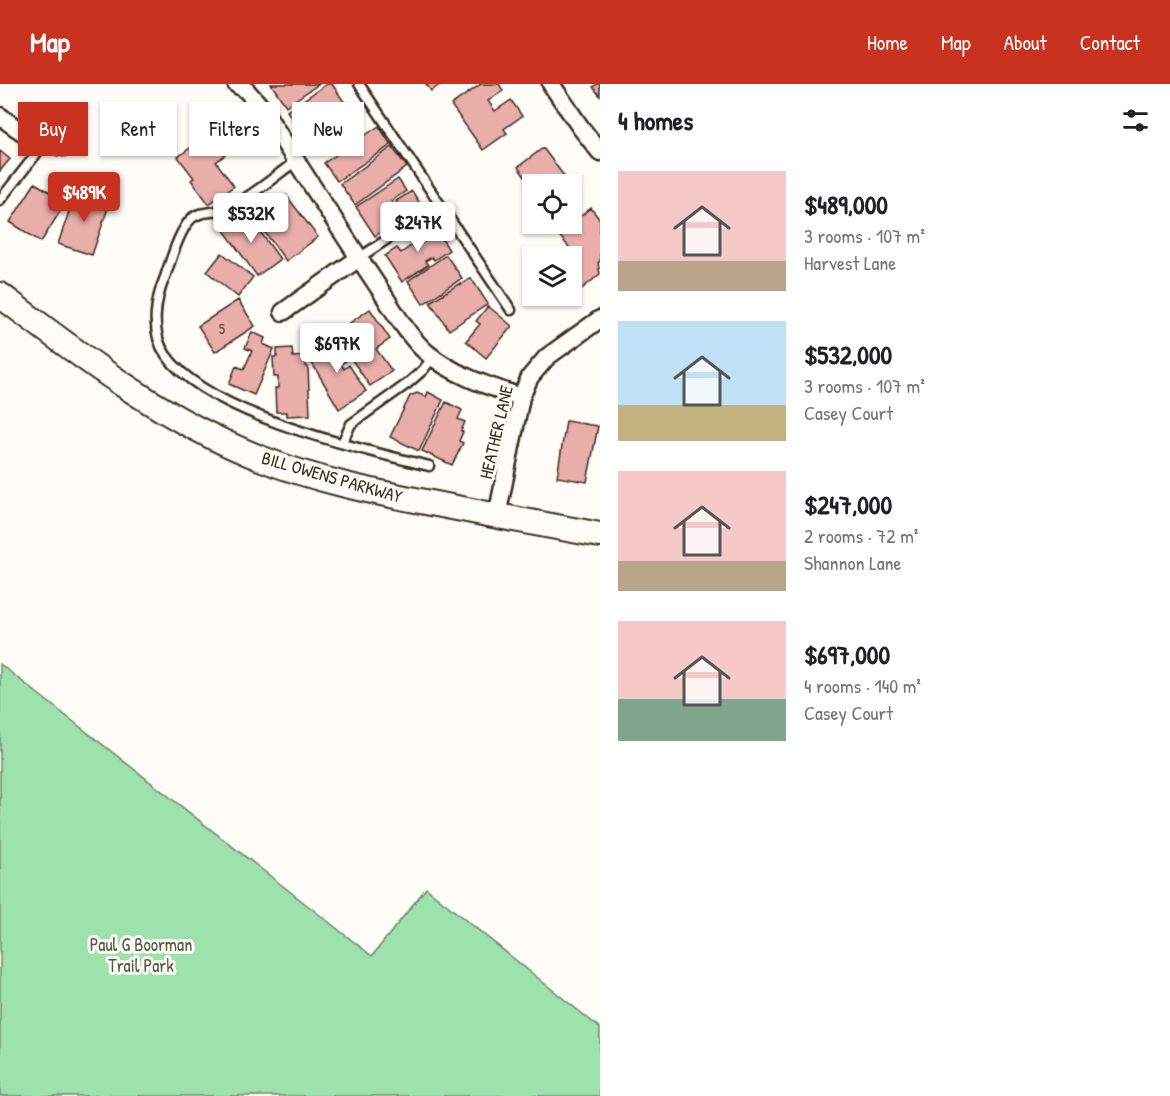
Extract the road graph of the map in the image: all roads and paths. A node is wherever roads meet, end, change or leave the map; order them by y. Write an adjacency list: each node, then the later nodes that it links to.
1 (236, 84): 8 (street)
2 (359, 84): 10 (lane)
3 (551, 84): 6 (street)
4 (0, 116): 5 (street)
5 (18, 130)
6 (600, 152)
7 (35, 156): 9 (lane)
8 (296, 161): 11 (street); 18 (lane)
9 (0, 200)
10 (440, 204): 11 (lane); 13 (lane)
11 (359, 258): 14 (street); 16 (street)
12 (0, 295): 20 (main road, BILL OWENS PARKWAY)
13 (511, 310)
14 (283, 312)
15 (600, 319): 17 (street, HEATHER LANE)
16 (433, 357): 17 (street); 18 (lane)
17 (521, 397): 20 (street, HEATHER LANE)
18 (342, 443): 19 (lane)
19 (429, 466)
20 (497, 516): 21 (main road, BILL OWENS PARKWAY)
21 (600, 535)

